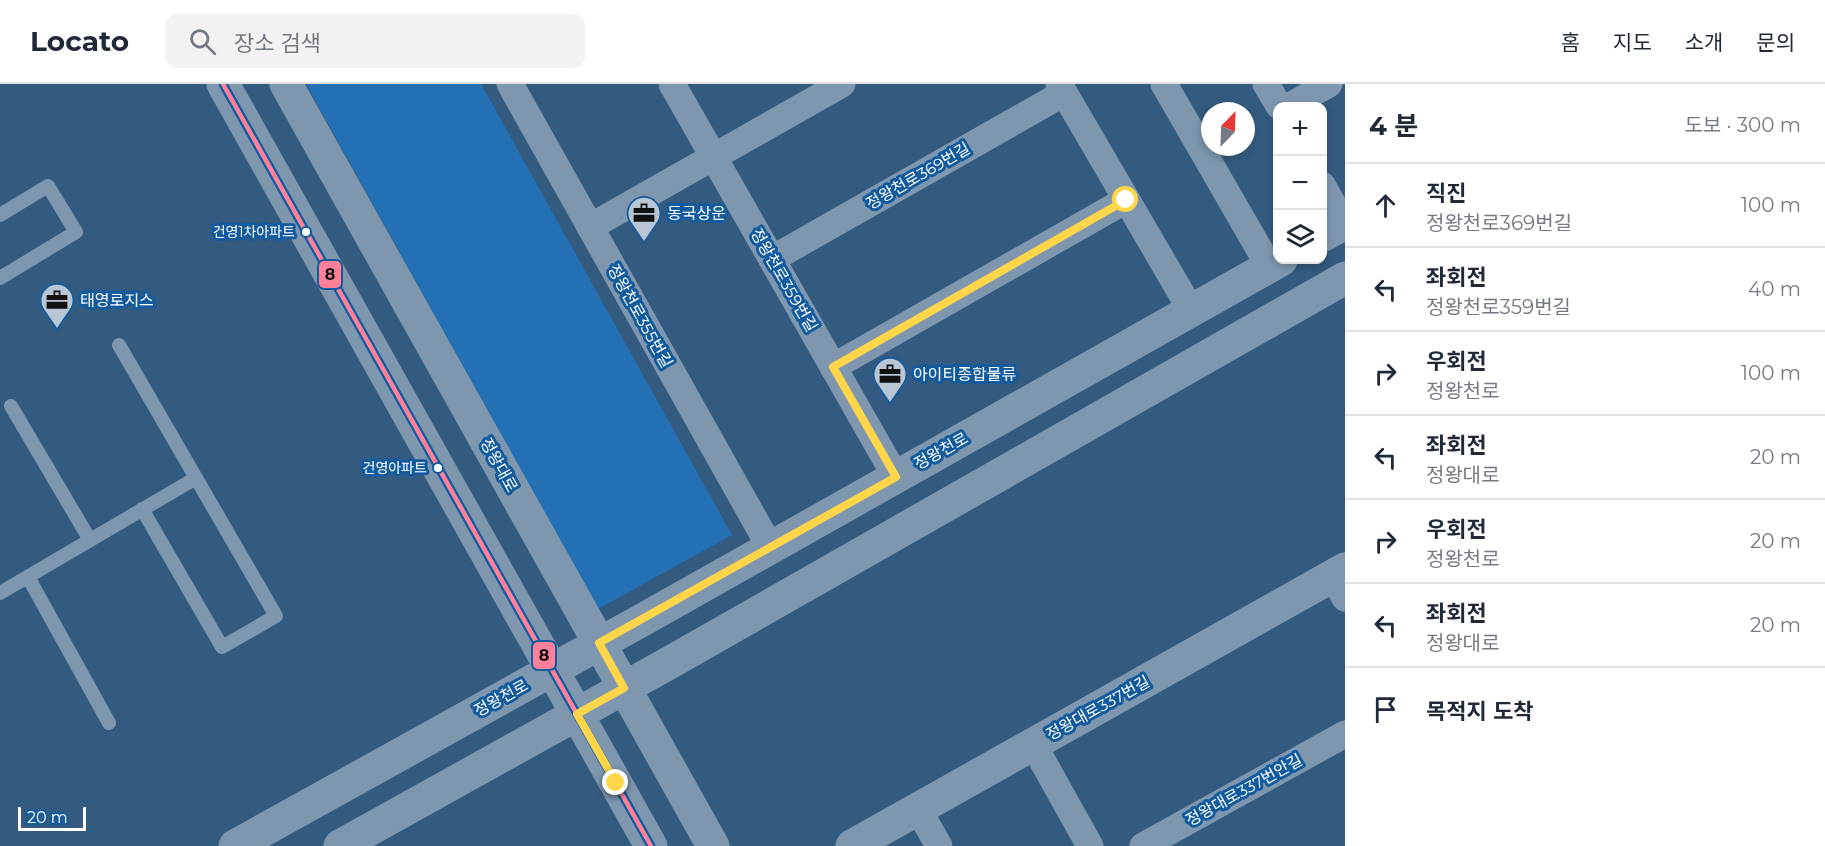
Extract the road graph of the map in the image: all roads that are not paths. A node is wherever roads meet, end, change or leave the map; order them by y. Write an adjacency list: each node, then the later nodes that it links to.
1 (223, 84): 37 (street)
2 (286, 84): 36 (street, 정왕대로)
3 (510, 84): 17 (street, 정왕천로355번길)
4 (672, 84): 12 (street, 정왕천로359번길)
5 (842, 84): 12 (street)
6 (1164, 84): 20 (street, 정왕천로)
7 (1266, 84): 10 (street)
8 (1329, 84): 11 (street)
9 (1062, 88): 14 (street, 정왕천로369번길); 19 (street, 정왕천로369번길)
10 (1277, 102)
11 (1297, 102)
12 (714, 157): 17 (street); 19 (street, 정왕천로359번길)
13 (1327, 192): 16 (street)
14 (1126, 200): 24 (street, 정왕천로369번길); 26 (street)
15 (0, 215): 22 (lane)
16 (1345, 223): 18 (street)
17 (590, 227): 32 (street, 정왕천로355번길)
18 (1327, 234)
19 (772, 259): 26 (street, 정왕천로359번길)
20 (1273, 260)
21 (1273, 264): 24 (street, 정왕천로)
22 (0, 278)
23 (1345, 278): 38 (street)
24 (1191, 310): 28 (street, 정왕천로)
25 (119, 345): 29 (lane)
26 (833, 367): 28 (street, 정왕천로359번길)
27 (11, 406): 31 (lane)
28 (896, 477): 32 (street, 정왕천로)
29 (196, 478): 30 (lane); 30 (lane)
30 (142, 509): 31 (lane)
31 (90, 540): 33 (lane)
32 (770, 547): 36 (street, 정왕천로)
33 (28, 577): 35 (lane); 40 (lane)
34 (1341, 581): 42 (street, 정왕대로337번길)
35 (0, 593)
36 (599, 643): 37 (street, 정왕천로); 38 (street, 정왕대로)
37 (552, 670): 39 (street); 45 (street, 정왕천로)
38 (624, 688): 39 (street); 44 (street, 정왕대로)
39 (577, 714): 46 (street); 47 (street)
40 (109, 723)
41 (1345, 734): 51 (street, 정왕대로337번안길)
42 (1033, 744): 43 (street, 정왕대로337번길); 50 (street)
43 (918, 809): 48 (street, 정왕대로337번길); 49 (street)
44 (712, 845)
45 (235, 846)
46 (340, 846)
47 (651, 846)
48 (852, 846)
49 (939, 846)
50 (1090, 846)
51 (1143, 846)

